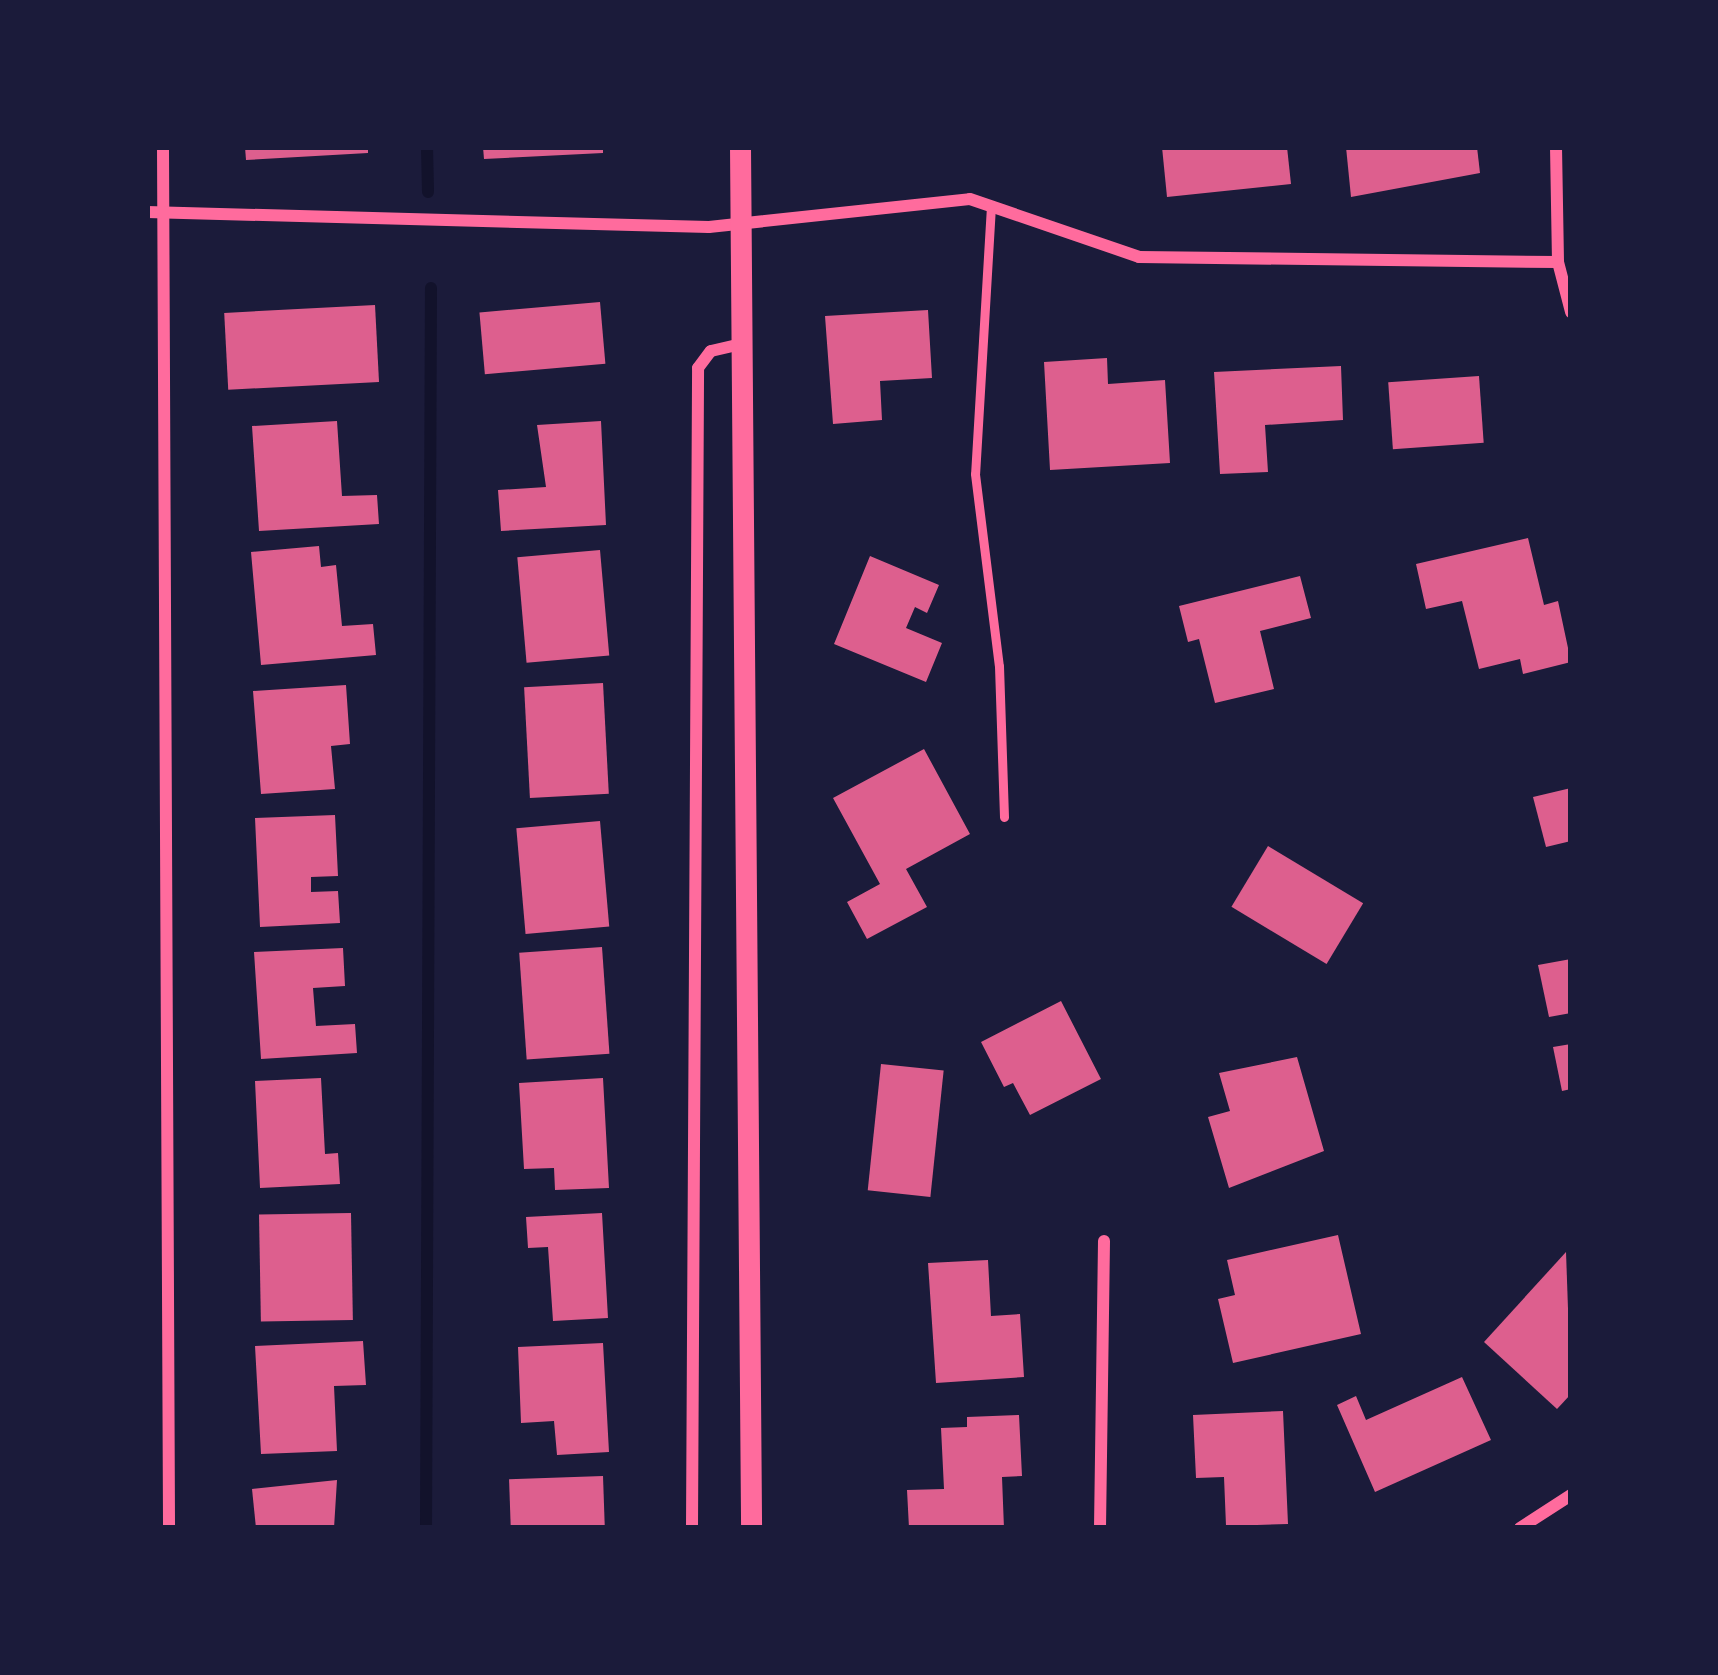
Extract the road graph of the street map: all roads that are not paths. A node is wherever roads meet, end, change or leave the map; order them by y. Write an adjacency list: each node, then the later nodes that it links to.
1 (163, 147): 6 (street)
2 (740, 147): 7 (street)
3 (1556, 147): 8 (street)
4 (991, 206): 7 (street); 8 (street); 11 (lane)
5 (147, 212): 6 (street)
6 (165, 212): 7 (street); 14 (street)
7 (742, 225): 10 (street)
8 (1558, 262): 9 (street)
9 (1571, 312)
10 (741, 344): 15 (street); 16 (street)
11 (1004, 817)
12 (1104, 1241): 17 (street)
13 (1571, 1495): 18 (street)
14 (169, 1528)
15 (692, 1528)
16 (751, 1528)
17 (1100, 1528)
18 (1520, 1528)

